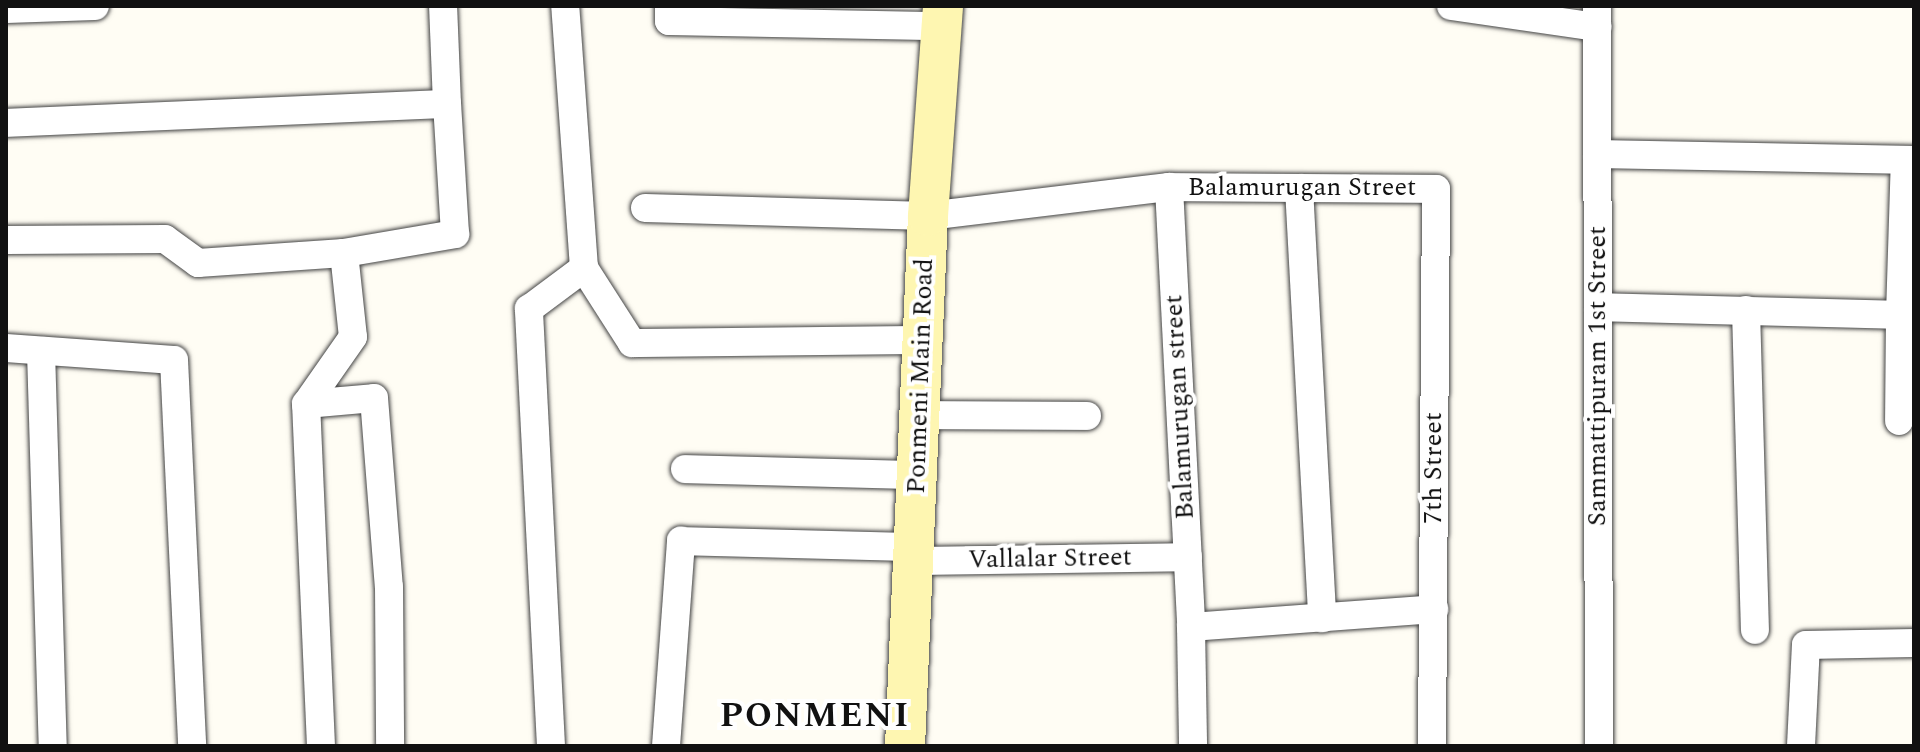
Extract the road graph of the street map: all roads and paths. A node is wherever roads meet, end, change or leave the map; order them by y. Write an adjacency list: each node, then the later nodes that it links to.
1 (95, 6): 5 (street)
2 (443, 6): 9 (street)
3 (565, 6): 20 (street)
4 (1464, 7): 8 (street)
5 (6, 9)
6 (669, 14): 7 (street)
7 (942, 16): 17 (street, Ponmeni Main Road)
8 (1597, 16): 11 (street, Sammattipuram 1st Street)
9 (447, 104): 10 (street); 19 (street)
10 (6, 123)
11 (1597, 154): 12 (street); 21 (street, Sammattipuram 1st Street)
12 (1910, 160): 23 (street)
13 (1169, 187): 14 (street, Balamurugan Street); 17 (street, Balamurugan street); 34 (street, Balamurugan street)
14 (1299, 188): 15 (street, Balamurugan Street); 36 (street)
15 (1436, 189): 35 (street, 7th Street)
16 (645, 208): 17 (street, Balamurugan street)
17 (928, 216): 24 (street, Ponmeni Main Road)
18 (6, 240): 19 (street)
19 (344, 253): 27 (street)
20 (584, 268): 24 (street); 44 (street)
21 (1598, 307): 22 (street); 49 (street, Sammattipuram 1st Street)
22 (1746, 310): 23 (street); 38 (street)
23 (1900, 315): 30 (street)
24 (922, 340): 28 (street, Ponmeni Main Road)
25 (6, 348): 26 (street)
26 (41, 351): 40 (street); 41 (street)
27 (306, 404): 42 (street); 43 (street)
28 (919, 415): 29 (street); 32 (street, Ponmeni Main Road)
29 (1087, 416)
30 (1899, 421)
31 (685, 469): 32 (street)
32 (916, 475): 33 (street, Ponmeni Main Road)
33 (913, 554): 34 (street, Vallalar Street); 45 (street, Vallalar Street); 46 (street, Ponmeni Main Road)
34 (1188, 557): 37 (street, Balamurugan street)
35 (1434, 609): 36 (street); 48 (street, 7th Street)
36 (1322, 618): 37 (street)
37 (1191, 627): 47 (street, Balamurugan street)
38 (1755, 630)
39 (1914, 643): 50 (street)
40 (53, 746)
41 (192, 746)
42 (321, 746)
43 (390, 746)
44 (551, 746)
45 (666, 746)
46 (905, 746)
47 (1193, 746)
48 (1432, 746)
49 (1599, 746)
50 (1801, 746)

